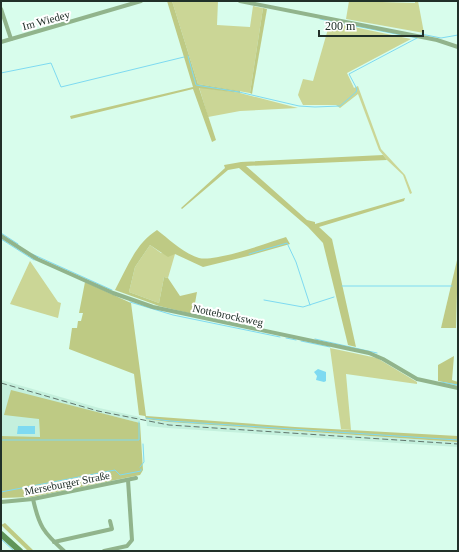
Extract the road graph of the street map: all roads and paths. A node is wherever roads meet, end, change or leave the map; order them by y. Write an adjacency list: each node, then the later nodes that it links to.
1 (141, 1): 4 (street, Im Wiedey)
2 (240, 1): 6 (street)
3 (1, 9): 4 (street)
4 (11, 39): 5 (street, Im Wiedey)
5 (1, 42)
6 (458, 47)
7 (1, 236): 8 (street, Nottebrocksweg)
8 (458, 388)
9 (136, 478): 10 (street, Merseburger Straße)
10 (128, 480): 11 (street, Merseburger Straße); 18 (street)
11 (33, 499): 12 (street, Merseburger Straße); 15 (street)
12 (1, 502)
13 (110, 521): 15 (street)
14 (1, 534): 16 (main road)
15 (54, 542): 17 (street)
16 (20, 551)
17 (64, 551)
18 (104, 551)

